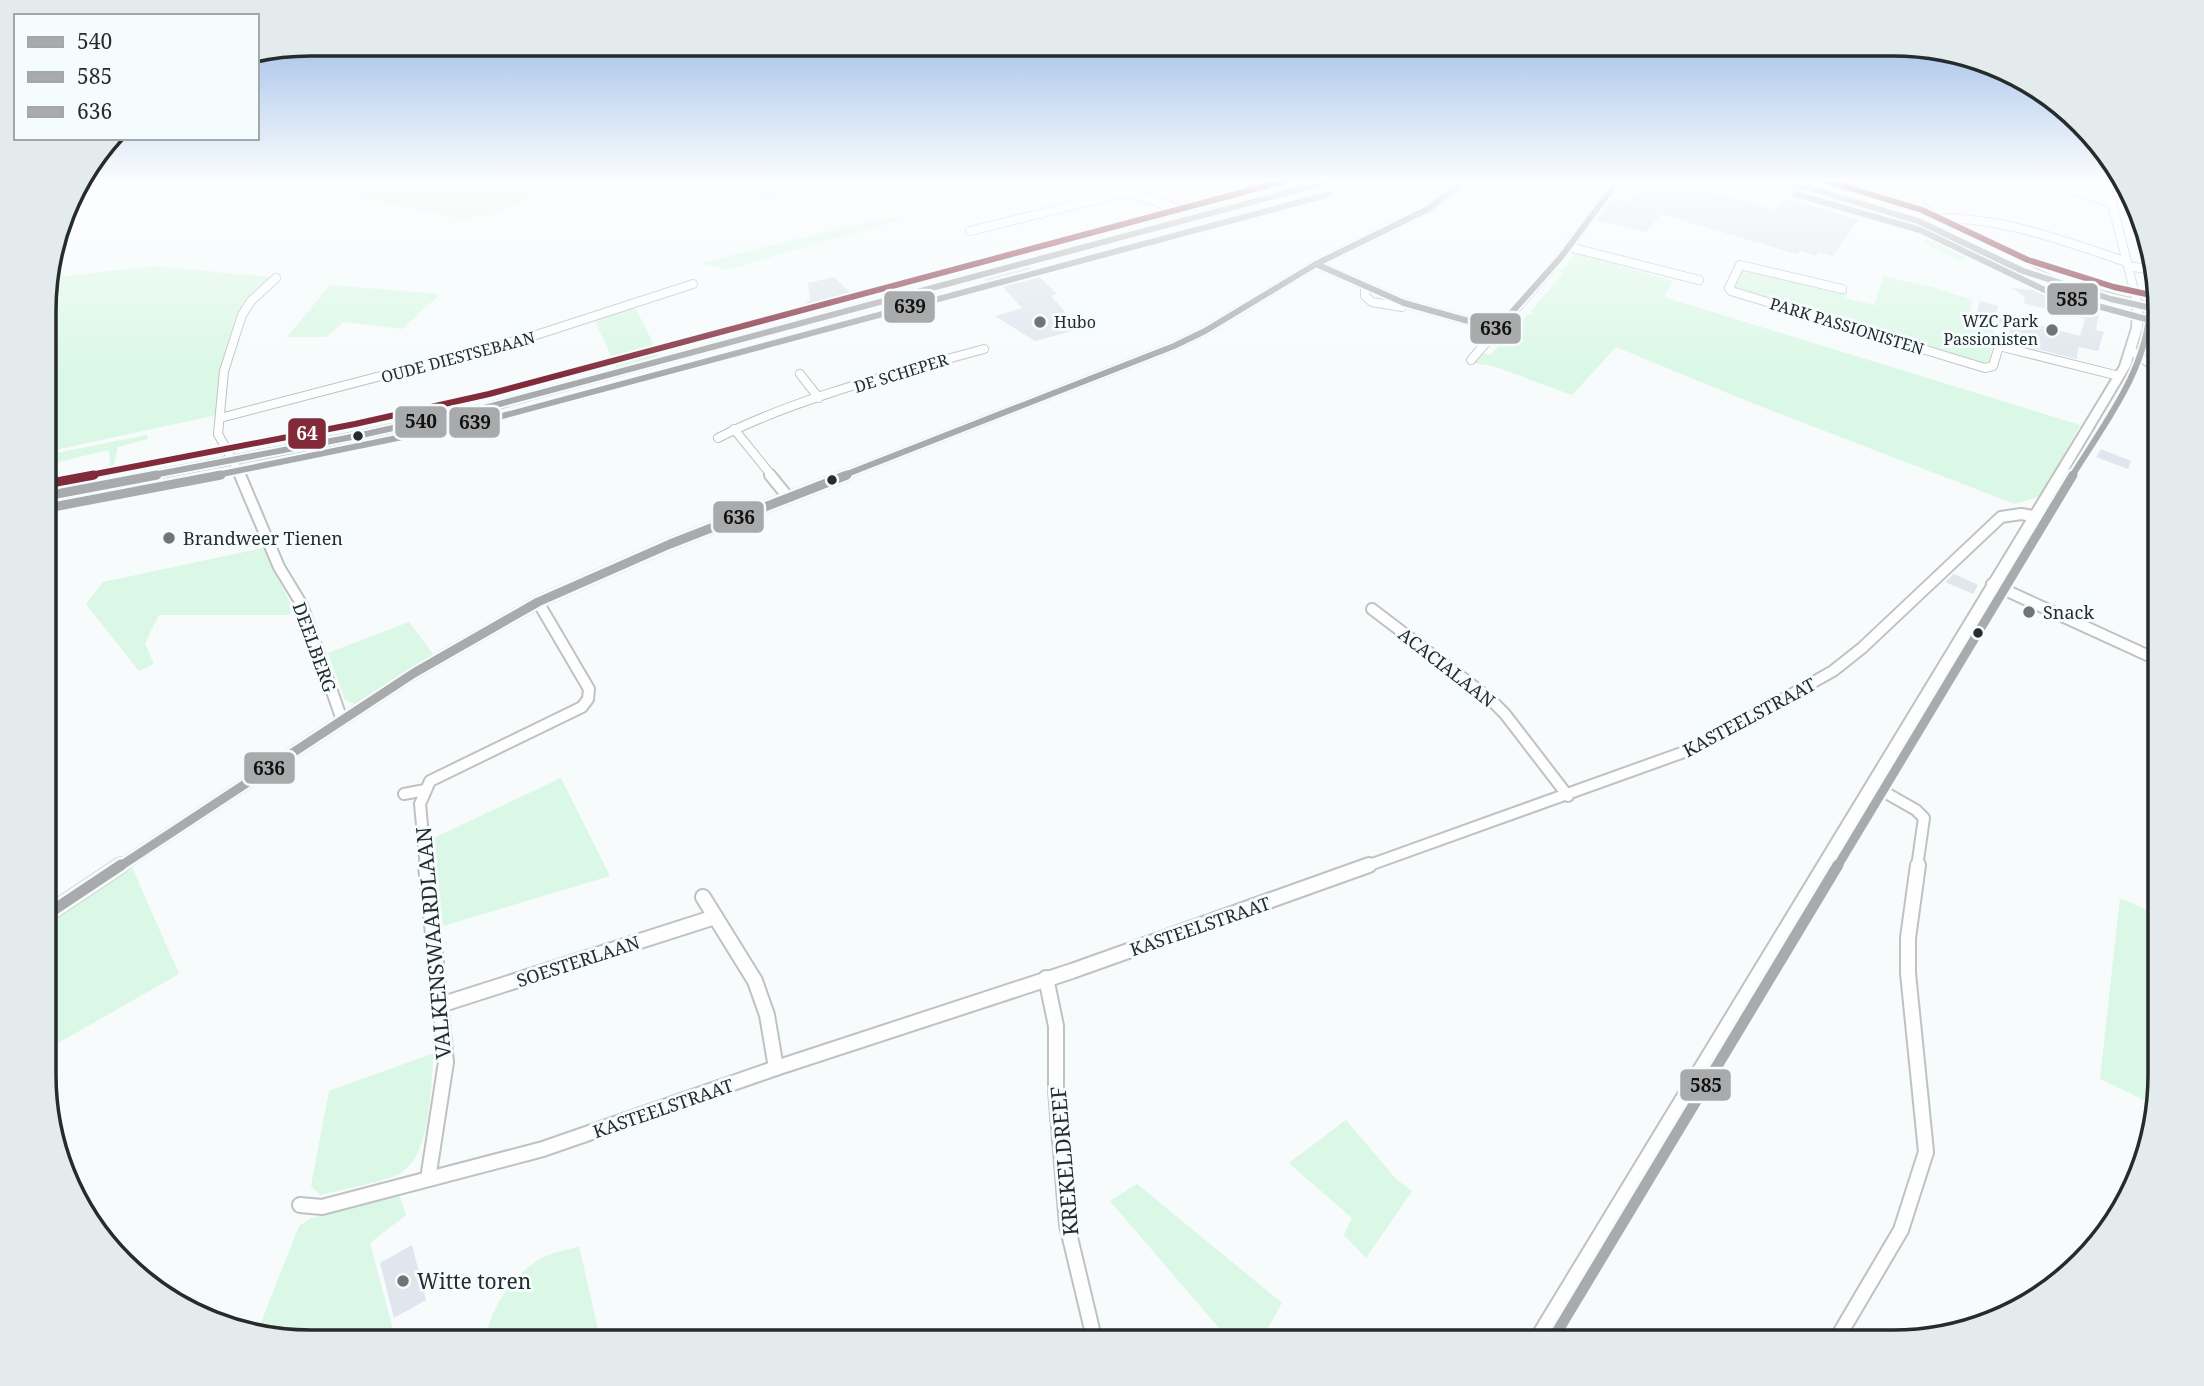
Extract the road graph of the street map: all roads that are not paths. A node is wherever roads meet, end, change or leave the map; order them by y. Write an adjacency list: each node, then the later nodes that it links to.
1 (1084, 247): 28 (main road)
2 (1353, 247): 8 (street)
3 (1569, 247): 13 (street); 18 (street)
4 (1975, 247): 11 (main road)
5 (1979, 247): 11 (main road)
6 (2083, 247): 9 (street)
7 (2123, 247): 9 (street)
8 (1316, 264): 18 (street); 30 (street)
9 (2128, 264): 10 (street); 16 (street)
10 (2144, 268)
11 (2041, 277): 16 (main road)
12 (276, 278): 25 (street, DEELBERG)
13 (1699, 280)
14 (693, 284): 25 (street, OUDE DIESTSEBAAN)
15 (1842, 289): 21 (street, PARK PASSIONISTEN)
16 (2138, 306): 17 (main road); 21 (main road)
17 (2148, 308)
18 (1497, 329): 20 (street)
19 (984, 349): 24 (street, DE SCHEPER)
20 (1471, 360)
21 (2125, 365): 22 (street); 31 (main road)
22 (2148, 369)
23 (800, 374): 24 (street)
24 (819, 398): 26 (street, DE SCHEPER)
25 (220, 418): 28 (street, DEELBERG)
26 (734, 429): 27 (street, DE SCHEPER); 30 (street)
27 (718, 438)
28 (234, 460): 29 (main road); 36 (street, DEELBERG)
29 (56, 493)
30 (788, 497): 33 (street)
31 (2033, 516): 32 (main road); 40 (street, KASTEELSTRAAT)
32 (1992, 584): 35 (street); 37 (main road)
33 (538, 602): 36 (street); 38 (street)
34 (1372, 609): 40 (street, ACACIALAAN)
35 (2148, 656)
36 (342, 720): 42 (street)
37 (1872, 785): 50 (main road); 51 (street)
38 (425, 790): 39 (street); 45 (street, VALKENSWAARDLAAN)
39 (404, 794)
40 (1568, 796): 44 (street, KASTEELSTRAAT)
41 (703, 897): 43 (street)
42 (56, 908)
43 (715, 917): 45 (street, SOESTERLAAN); 46 (street)
44 (1046, 978): 46 (street, KASTEELSTRAAT); 49 (street, KREKELDREEF)
45 (440, 1004): 47 (street, VALKENSWAARDLAAN)
46 (776, 1068): 47 (street, KASTEELSTRAAT)
47 (428, 1179): 48 (street, KASTEELSTRAAT)
48 (300, 1205)
49 (1092, 1330)
50 (1544, 1330)
51 (1842, 1330)

